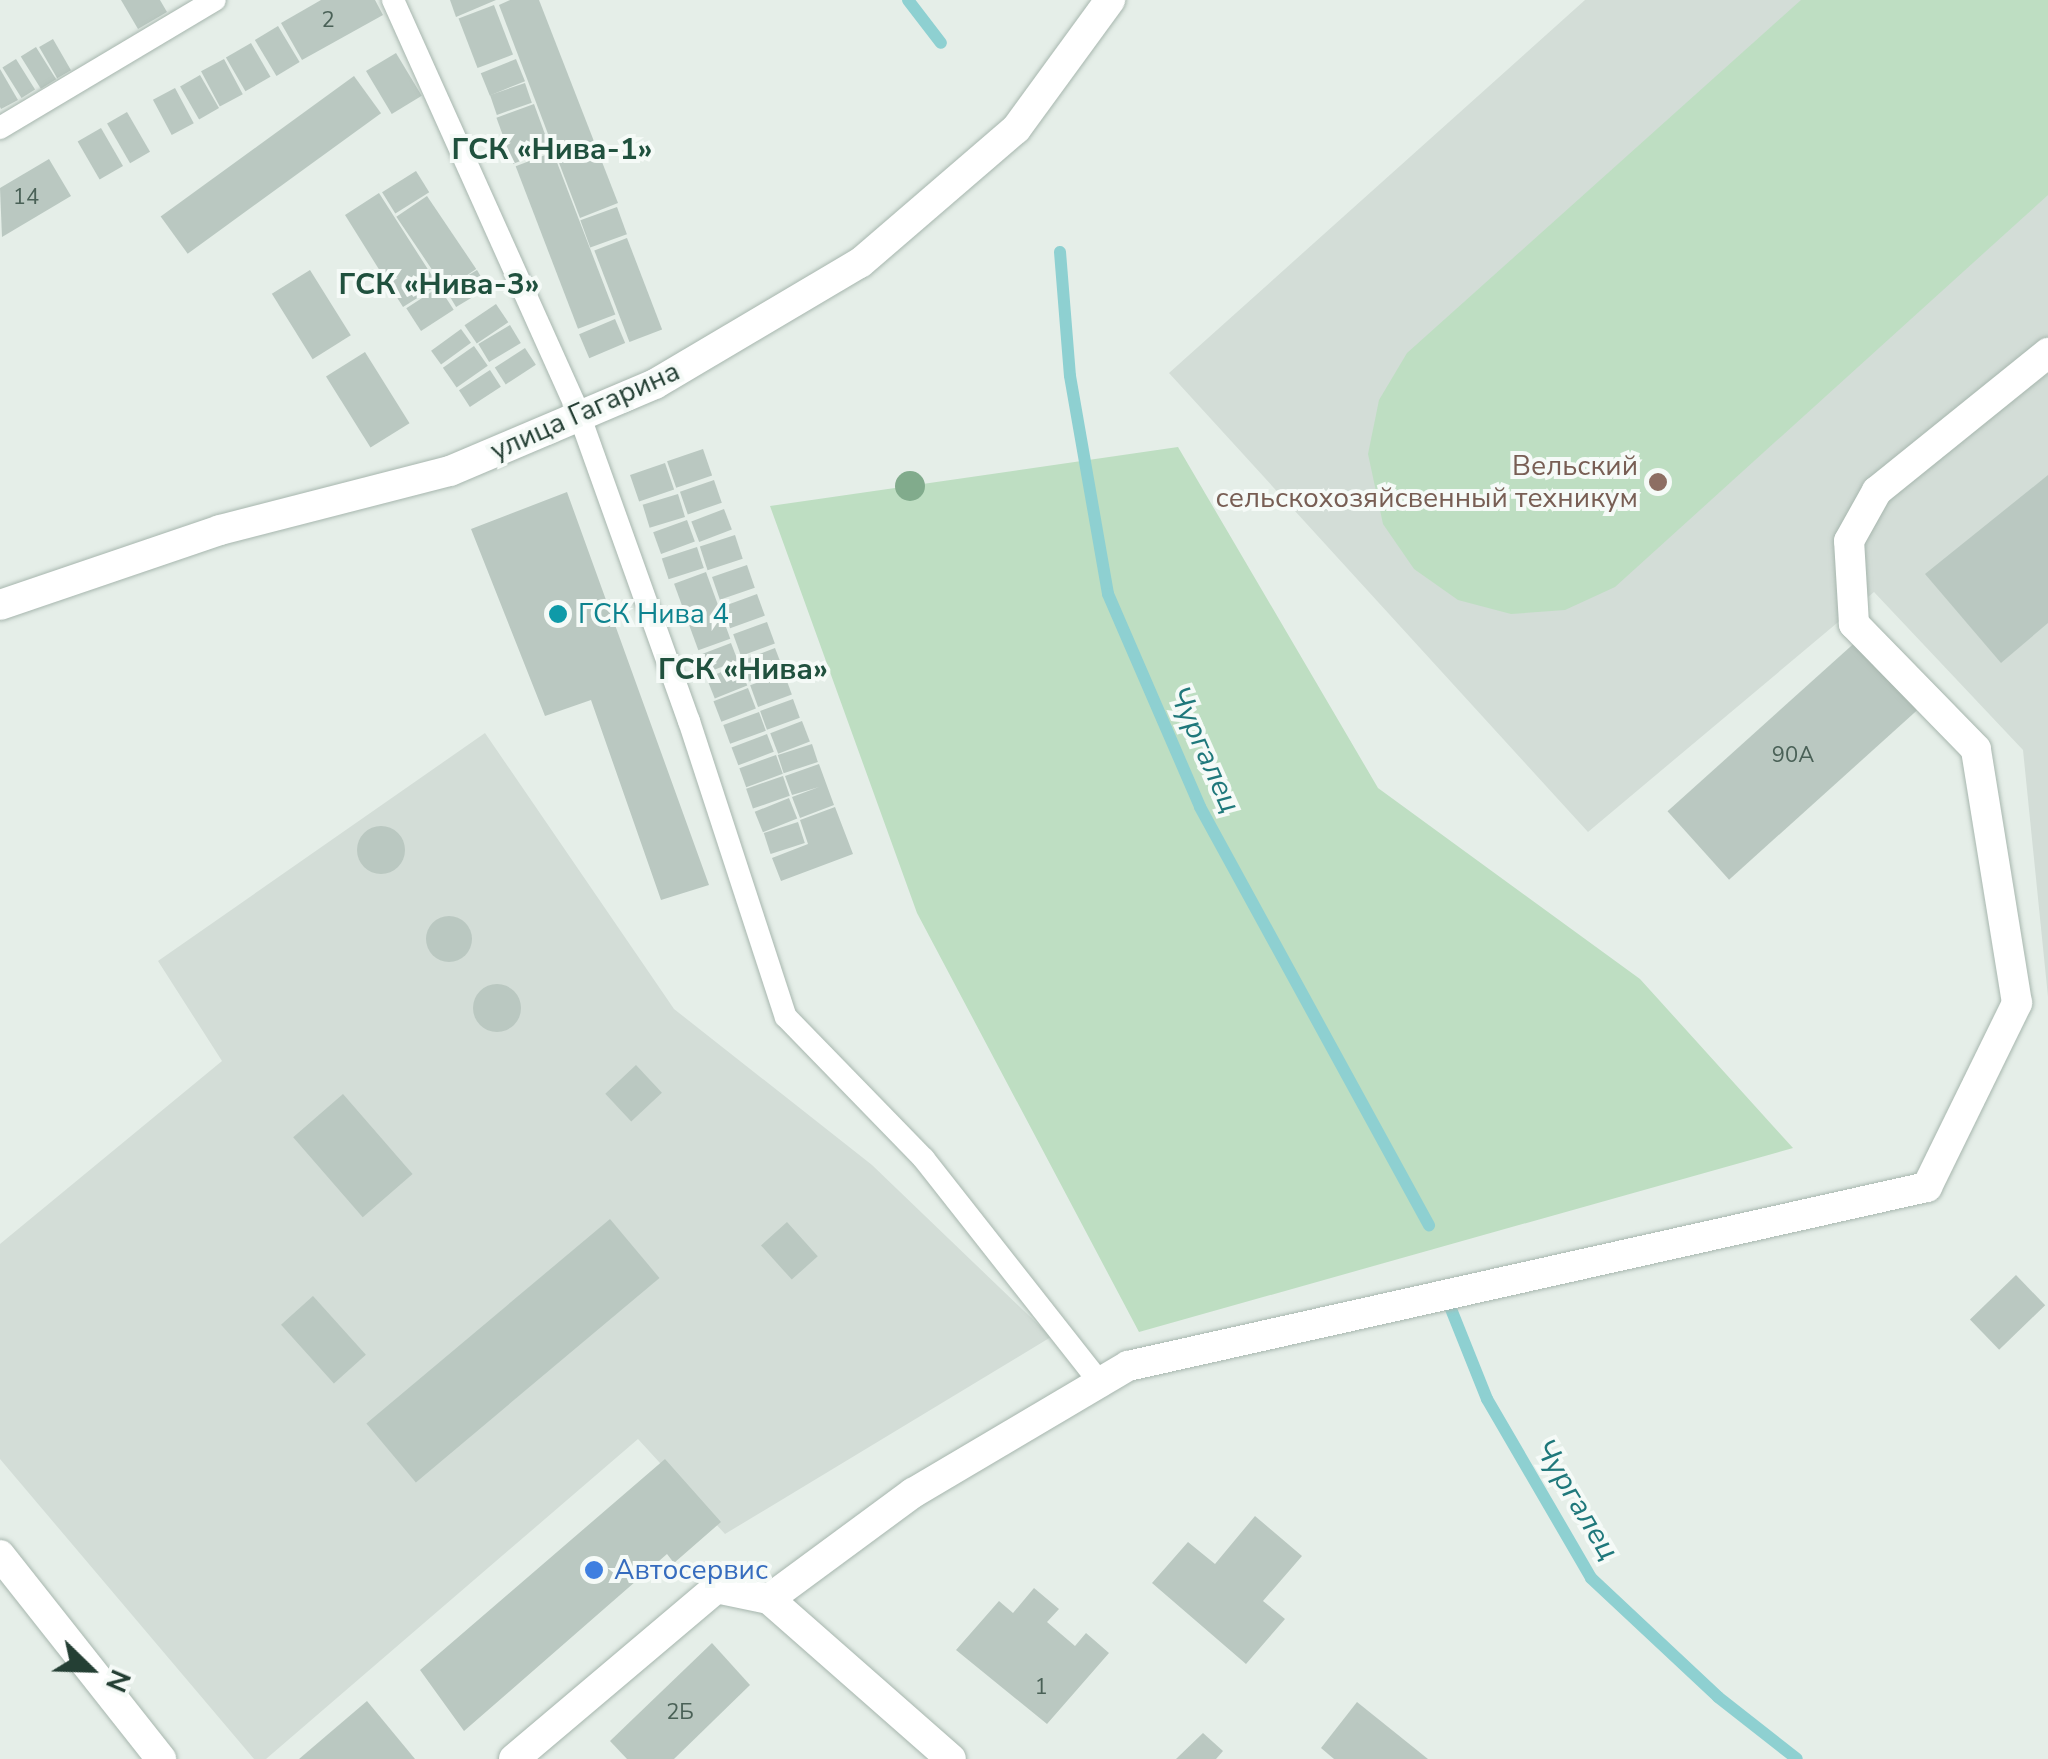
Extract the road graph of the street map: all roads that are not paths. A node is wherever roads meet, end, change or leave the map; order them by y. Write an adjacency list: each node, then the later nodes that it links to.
1 (215, 0): 4 (lane)
2 (393, 0): 6 (lane)
3 (1110, 0): 6 (street, улица Гагарина)
4 (0, 128)
5 (2048, 353): 8 (street)
6 (580, 417): 7 (street, улица Гагарина); 8 (lane)
7 (0, 605)
8 (1102, 1385): 10 (street)
9 (0, 1554): 11 (street)
10 (769, 1599): 12 (street); 13 (street)
11 (161, 1759)
12 (514, 1759)
13 (951, 1759)

